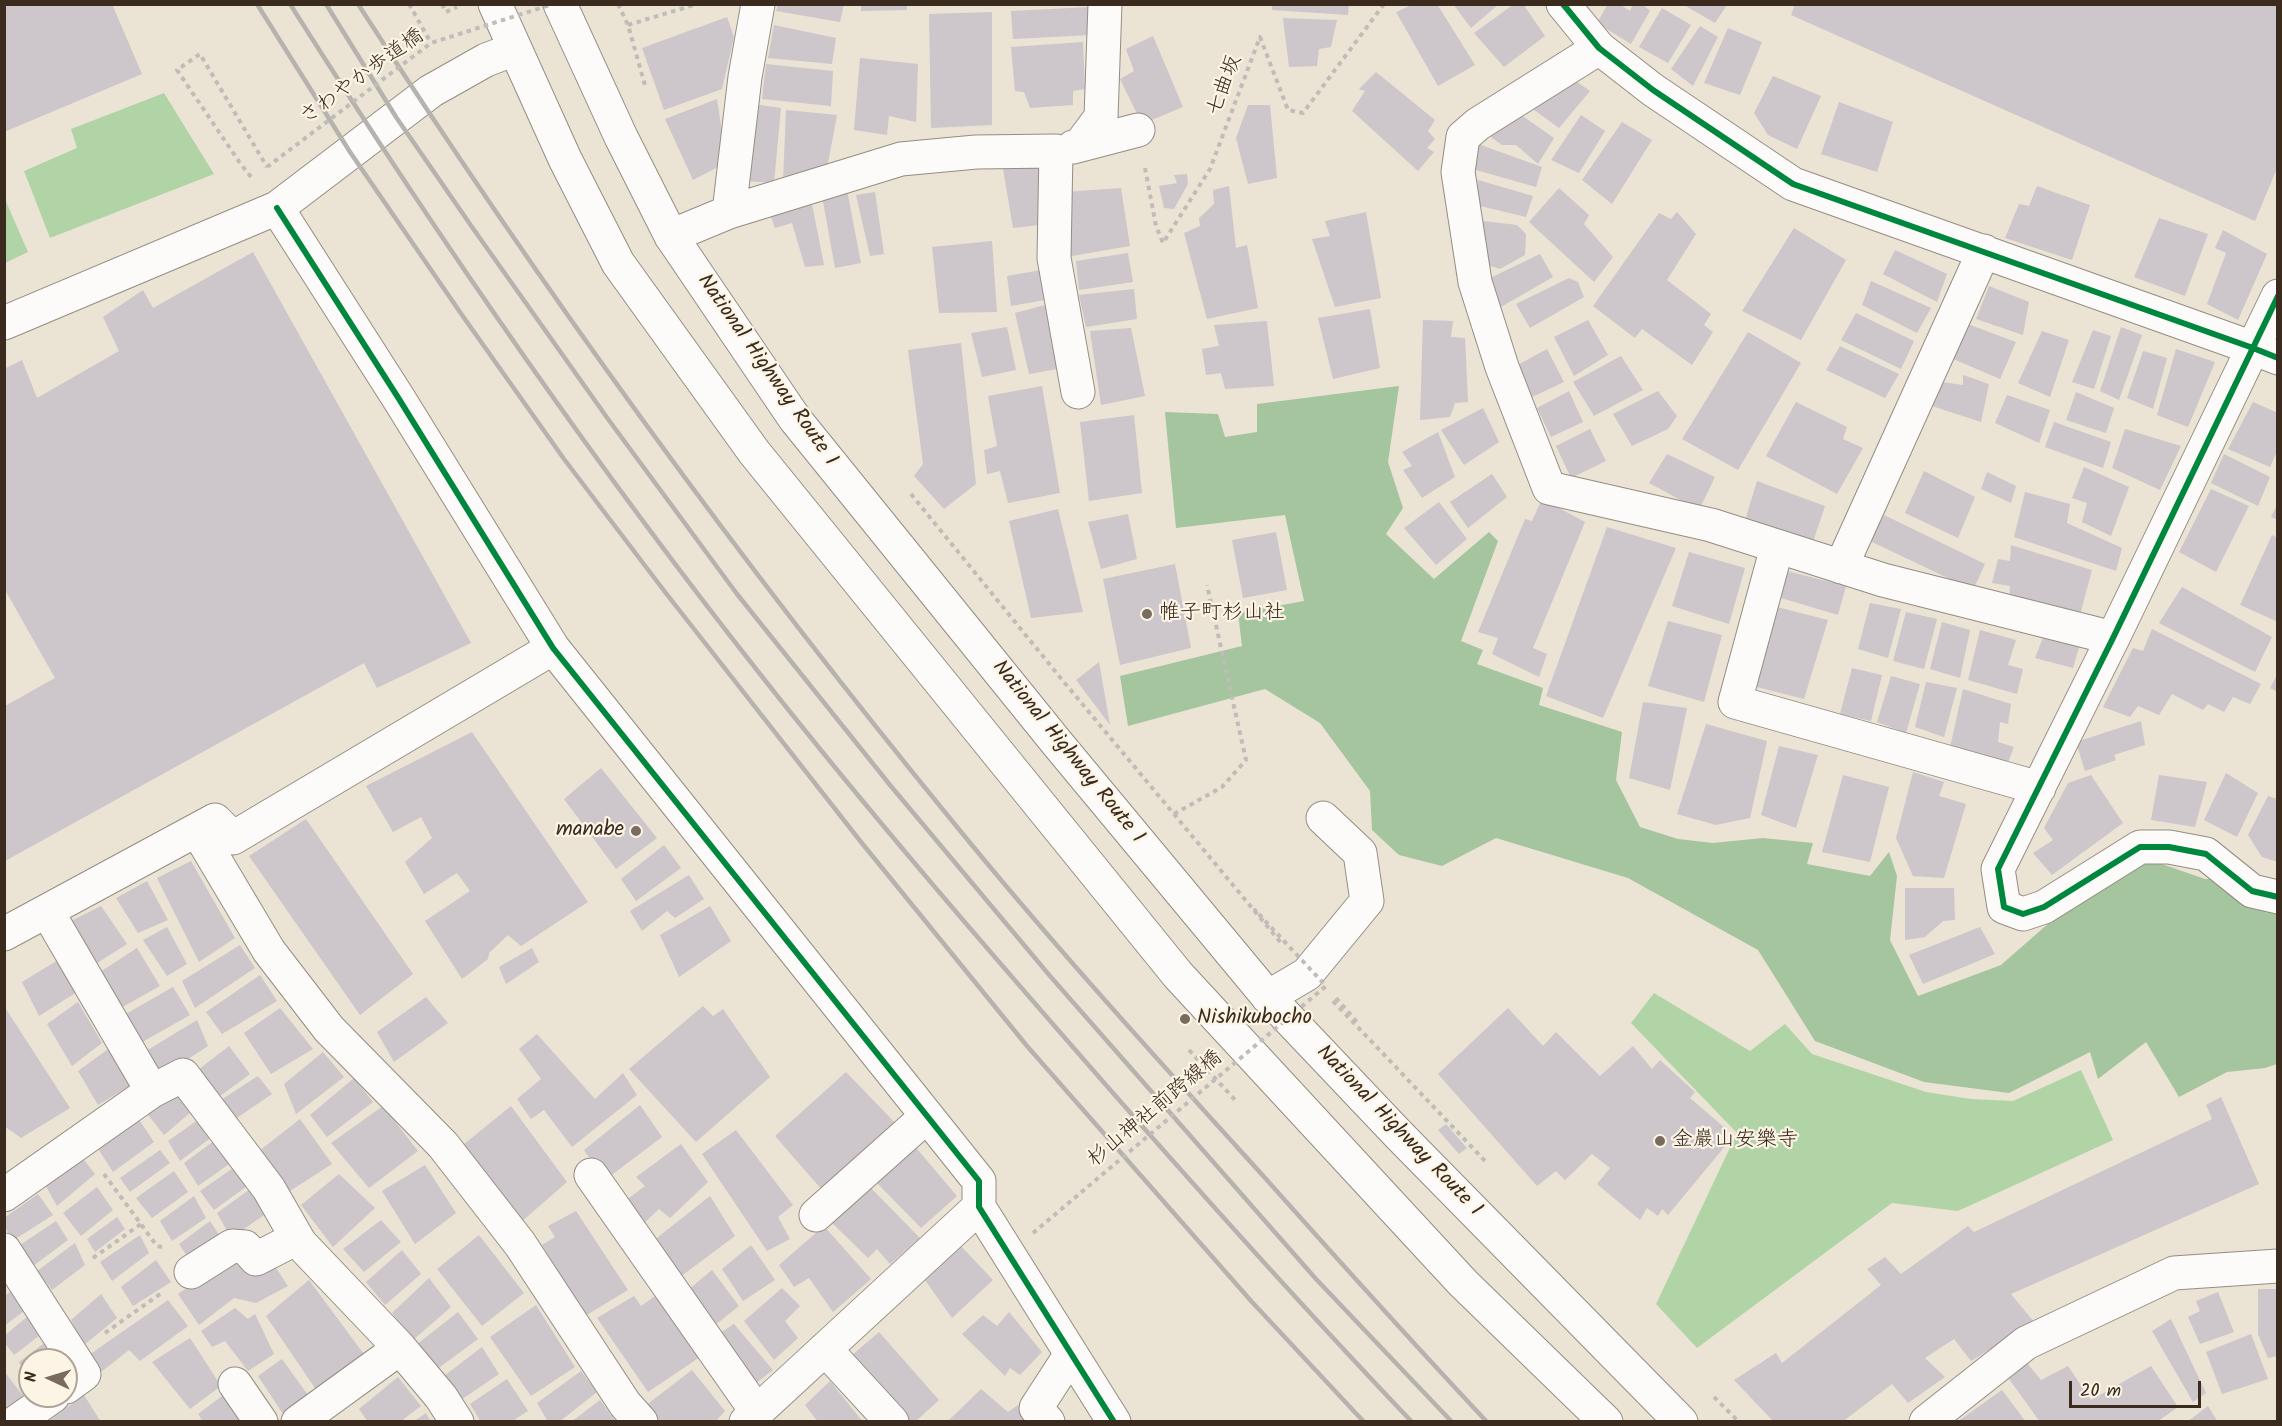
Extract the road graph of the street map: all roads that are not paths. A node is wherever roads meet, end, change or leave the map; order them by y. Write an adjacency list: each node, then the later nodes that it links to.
1 (495, 4): 7 (main road)
2 (560, 4): 12 (main road, National Highway Route 1)
3 (758, 4): 11 (main road)
4 (1105, 4): 9 (main road)
5 (1563, 4): 6 (main road)
6 (1599, 48): 13 (main road); 18 (main road)
7 (515, 49): 10 (main road); 54 (main road)
8 (1138, 130): 9 (main road)
9 (1068, 148): 11 (main road); 17 (main road)
10 (277, 208): 15 (main road); 21 (main road)
11 (729, 212): 12 (main road)
12 (671, 236): 28 (main road, National Highway Route 1)
13 (1984, 251): 16 (main road); 19 (main road)
14 (2277, 296): 16 (main road)
15 (4, 323)
16 (2265, 353): 20 (main road)
17 (1078, 392)
18 (1777, 547): 19 (main road); 22 (main road)
19 (1841, 567): 20 (main road)
20 (2113, 638): 22 (main road)
21 (553, 648): 24 (main road); 30 (main road)
22 (2039, 788): 25 (main road)
23 (1323, 818): 28 (main road)
24 (197, 830): 26 (main road); 50 (main road)
25 (2277, 897)
26 (47, 911): 27 (main road); 29 (main road)
27 (4, 934)
28 (1268, 997): 55 (main road, National Highway Route 1)
29 (152, 1091): 32 (main road); 35 (main road)
30 (927, 1116): 33 (main road); 34 (main road)
31 (591, 1175): 45 (main road)
32 (4, 1195)
33 (978, 1207): 41 (main road); 42 (main road)
34 (816, 1215)
35 (299, 1240): 38 (main road); 40 (main road)
36 (4, 1250): 39 (main road)
37 (2277, 1266): 56 (main road)
38 (191, 1272)
39 (57, 1348)
40 (400, 1348): 48 (main road); 49 (main road)
41 (825, 1349): 45 (main road); 51 (main road)
42 (1071, 1354): 52 (main road); 53 (main road)
43 (235, 1384): 47 (main road)
44 (36, 1408): 46 (main road)
45 (752, 1417)
46 (16, 1422)
47 (261, 1422)
48 (298, 1422)
49 (457, 1422)
50 (641, 1422)
51 (892, 1422)
52 (1047, 1422)
53 (1114, 1422)
54 (1606, 1422)
55 (1681, 1422)
56 (1926, 1422)

